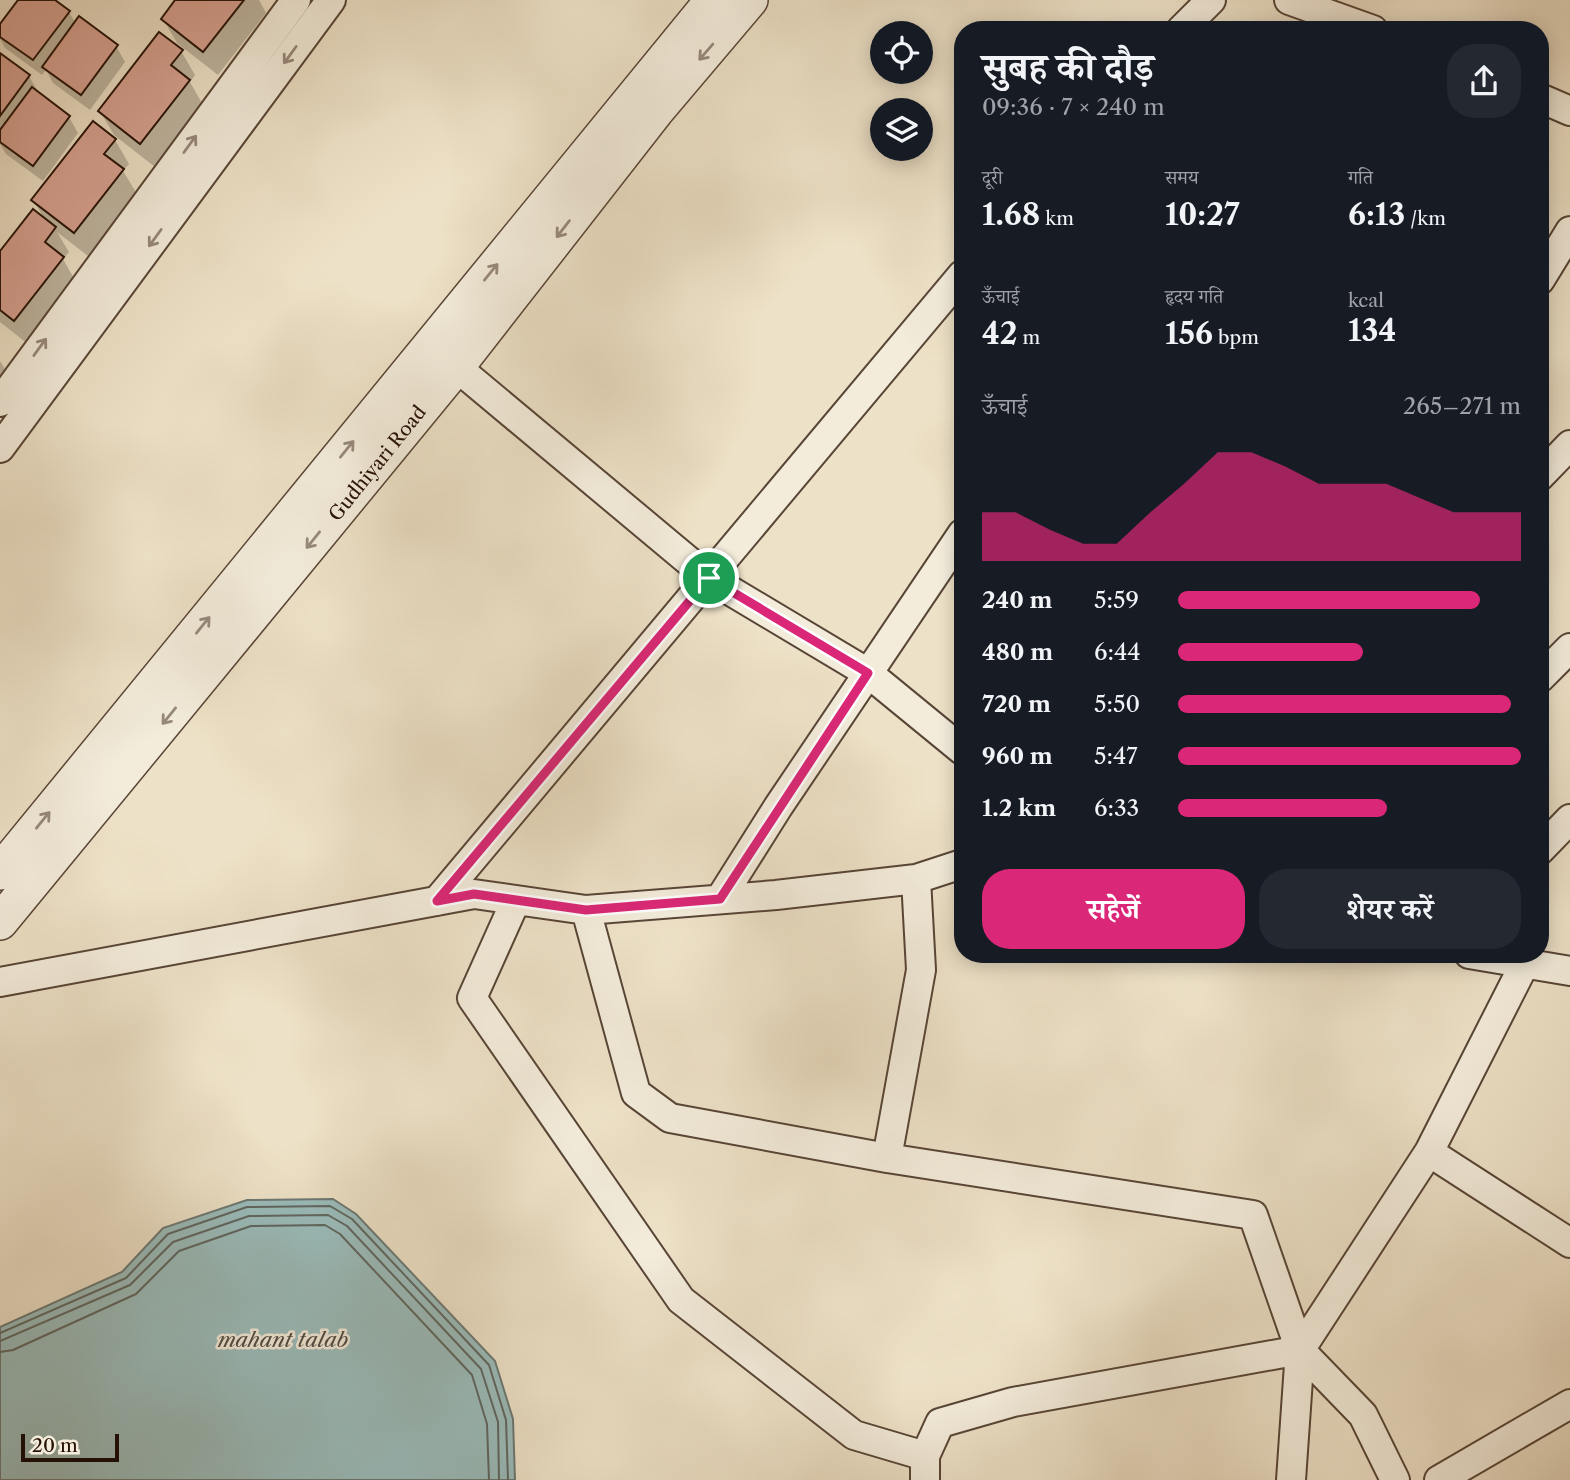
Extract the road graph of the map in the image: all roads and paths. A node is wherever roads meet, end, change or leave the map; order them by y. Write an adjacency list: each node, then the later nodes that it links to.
1 (296, 0): 15 (street, one-way to 1)
2 (331, 0): 17 (street, one-way to 17)
3 (713, 0): 14 (street, Gudhiyari Road, one-way to 3)
4 (750, 0): 14 (street, Gudhiyari Road, one-way to 14)
5 (1211, 0): 8 (street)
6 (1289, 0): 7 (street)
7 (1340, 15)
8 (1190, 21)
9 (1549, 102): 10 (street)
10 (1570, 111)
11 (1570, 231): 12 (street)
12 (1549, 265)
13 (954, 285): 20 (street)
14 (443, 356): 20 (street); 28 (street, Gudhiyari Road, one-way to 14); 34 (street, Gudhiyari Road, one-way to 34)
15 (0, 402)
16 (1570, 445): 18 (street)
17 (0, 448)
18 (1549, 467)
19 (954, 546): 23 (street)
20 (709, 578): 23 (street); 32 (street)
21 (1570, 648): 22 (street)
22 (1549, 669)
23 (868, 673): 24 (street); 30 (street)
24 (954, 735)
25 (1570, 819): 26 (street)
26 (1549, 841)
27 (954, 867): 29 (street)
28 (0, 872)
29 (916, 879): 30 (street); 39 (street)
30 (720, 899): 33 (street)
31 (516, 900): 32 (street); 33 (street); 43 (street)
32 (437, 901): 37 (street)
33 (586, 910): 39 (street)
34 (0, 922)
35 (1525, 963): 36 (street); 38 (street)
36 (1570, 971)
37 (0, 982)
38 (1429, 1153): 40 (street); 41 (street)
39 (887, 1158): 41 (street)
40 (1570, 1243)
41 (1300, 1350): 43 (street); 44 (street); 45 (street)
42 (1570, 1404): 46 (street)
43 (925, 1468)
44 (1291, 1480)
45 (1395, 1480)
46 (1439, 1480)

